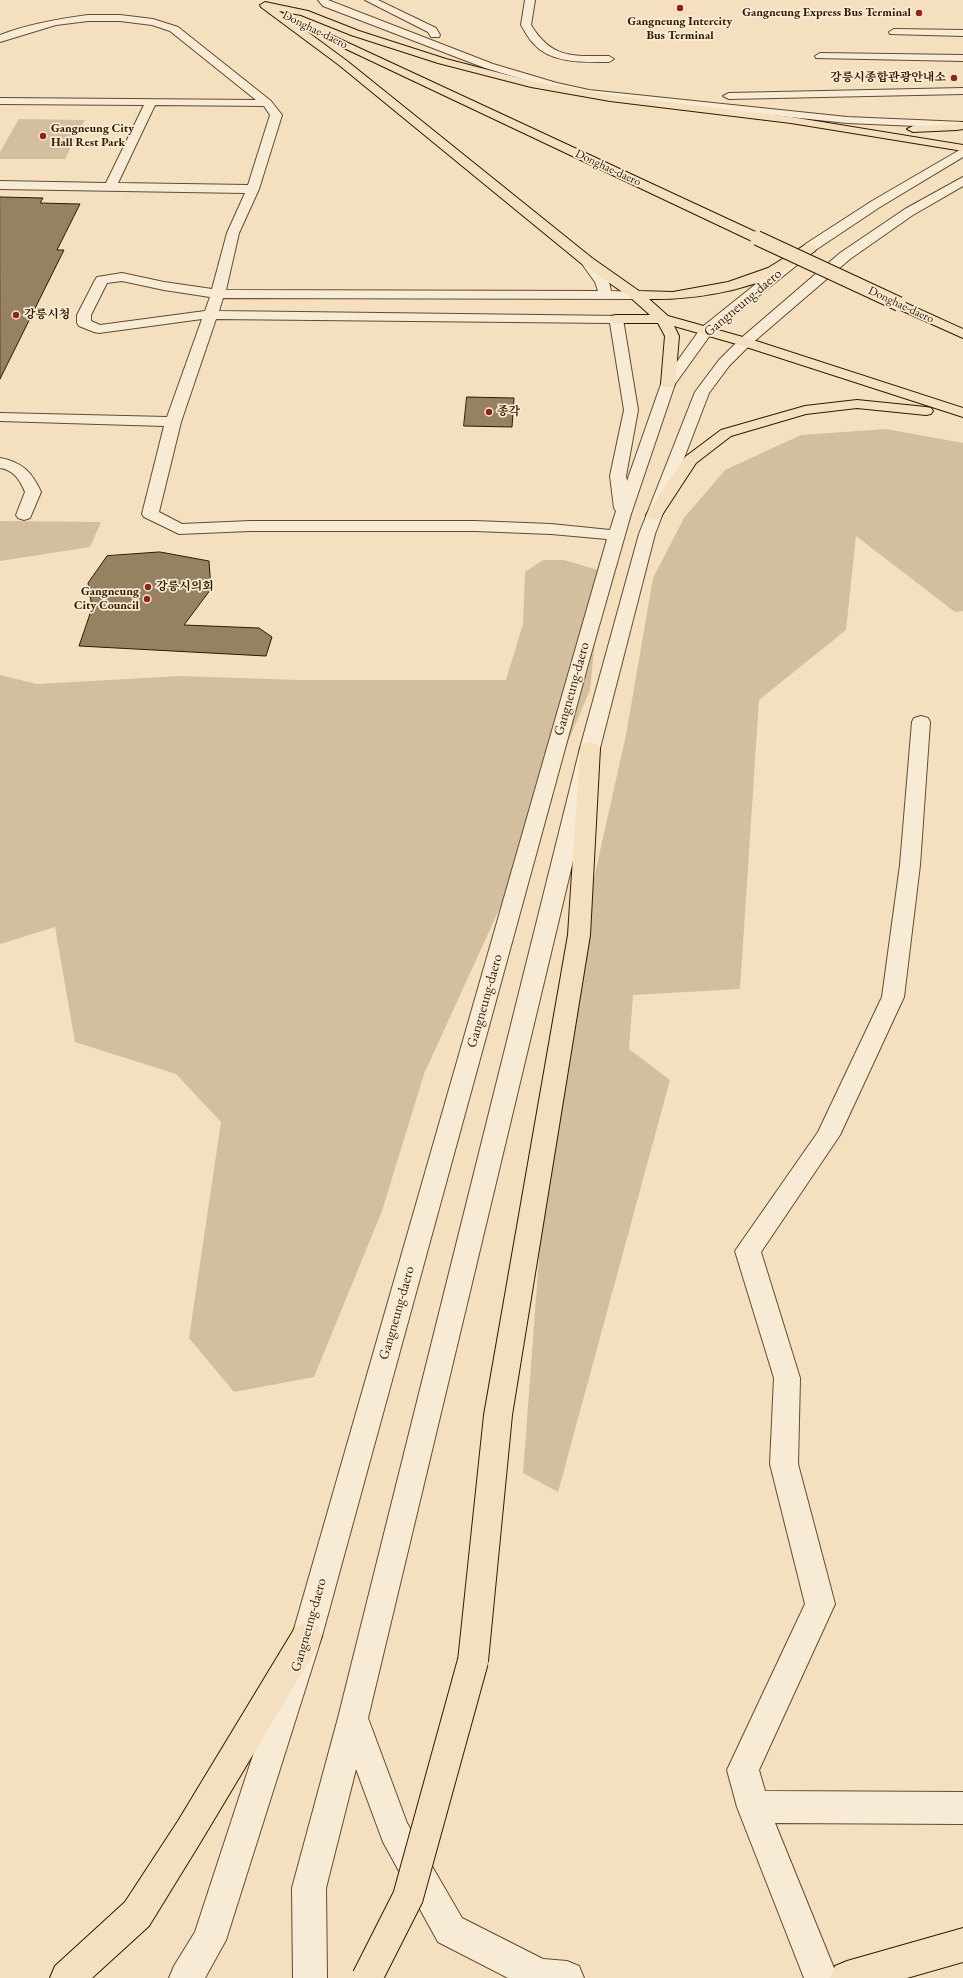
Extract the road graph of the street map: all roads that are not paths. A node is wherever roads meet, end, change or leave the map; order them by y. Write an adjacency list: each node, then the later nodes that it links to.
1 (253, 0): 6 (main road, Donghae-daero)
2 (323, 0): 14 (street)
3 (346, 0): 9 (street)
4 (370, 0): 9 (street)
5 (530, 0): 13 (street)
6 (265, 5): 16 (main road); 29 (main road); 37 (main road, Donghae-daero, bridge)
7 (894, 32): 8 (street)
8 (963, 32)
9 (436, 36): 15 (street)
10 (0, 39): 19 (street)
11 (820, 56): 12 (street)
12 (963, 58)
13 (610, 59)
14 (576, 90): 16 (street); 21 (street)
15 (963, 91)
16 (610, 98): 20 (main road)
17 (0, 101): 18 (street)
18 (151, 102): 19 (street); 26 (street)
19 (267, 103): 27 (street)
20 (791, 120): 21 (main road); 22 (main road)
21 (963, 125)
22 (963, 148)
23 (963, 152): 28 (street, Gangneung-daero)
24 (963, 181): 38 (street)
25 (0, 185): 26 (street)
26 (110, 187): 27 (street)
27 (253, 189): 30 (street)
28 (810, 248): 32 (main road); 36 (street, Gangneung-daero)
29 (587, 261): 31 (street); 32 (main road)
30 (218, 294): 31 (street); 33 (street); 33 (street)
31 (606, 295): 32 (street)
32 (636, 295): 35 (main road)
33 (209, 316): 34 (street); 43 (street)
34 (616, 319): 35 (main road); 45 (street)
35 (663, 319): 36 (main road); 39 (main road)
36 (706, 331): 38 (main road); 39 (street, Gangneung-daero)
37 (963, 334)
38 (745, 342): 40 (main road); 46 (street)
39 (668, 384): 45 (street, Gangneung-daero)
40 (963, 413)
41 (963, 417): 46 (main road)
42 (0, 418): 43 (street)
43 (173, 422): 48 (street)
44 (0, 462): 47 (street)
45 (623, 514): 48 (street, Gangneung-daero)
46 (654, 514): 50 (street)
47 (24, 515)
48 (616, 535): 51 (street, Gangneung-daero)
49 (921, 722): 53 (street)
50 (590, 748): 52 (street); 59 (main road, bridge)
51 (307, 1636): 56 (main road); 57 (street, Gangneung-daero)
52 (353, 1718): 58 (street); 60 (street)
53 (753, 1807): 54 (street); 61 (street)
54 (963, 1808)
55 (963, 1945): 62 (main road)
56 (67, 1978)
57 (186, 1978)
58 (310, 1978)
59 (367, 1978)
60 (567, 1978)
61 (821, 1978)
62 (847, 1978)

